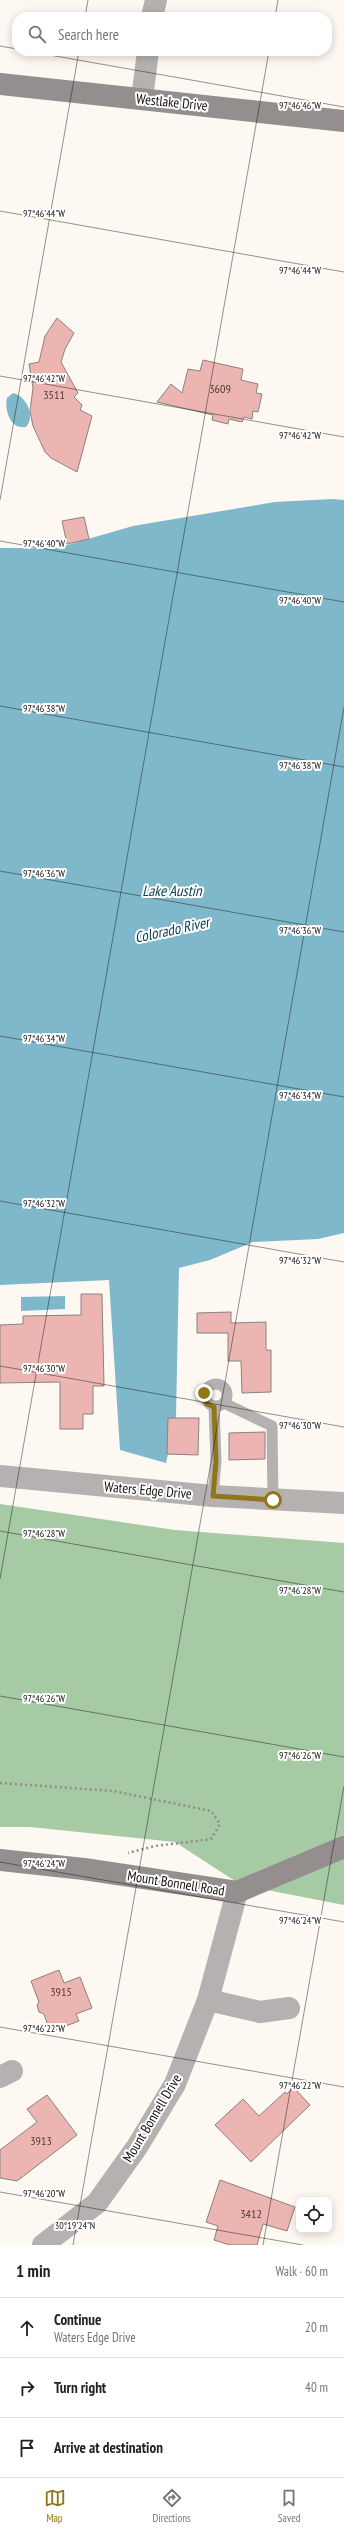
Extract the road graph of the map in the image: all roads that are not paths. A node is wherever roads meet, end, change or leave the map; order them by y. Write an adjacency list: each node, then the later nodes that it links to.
1 (156, 0): 2 (street)
2 (153, 12)
3 (147, 56): 5 (street)
4 (0, 84): 5 (street, Westlake Drive)
5 (142, 99): 6 (street, Westlake Drive)
6 (344, 121)
7 (0, 1476): 8 (street, Waters Edge Drive)
8 (213, 1496): 9 (street, Waters Edge Drive); 9 (lane)
9 (273, 1500): 10 (street, Waters Edge Drive)
10 (344, 1503)
11 (344, 1847): 13 (street, Mount Bonnell Road)
12 (0, 1860): 13 (street, Mount Bonnell Road)
13 (237, 1892): 14 (street, Mount Bonnell Drive)
14 (208, 2000): 15 (street); 16 (street, Mount Bonnell Drive)
15 (289, 2008)
16 (43, 2245)

